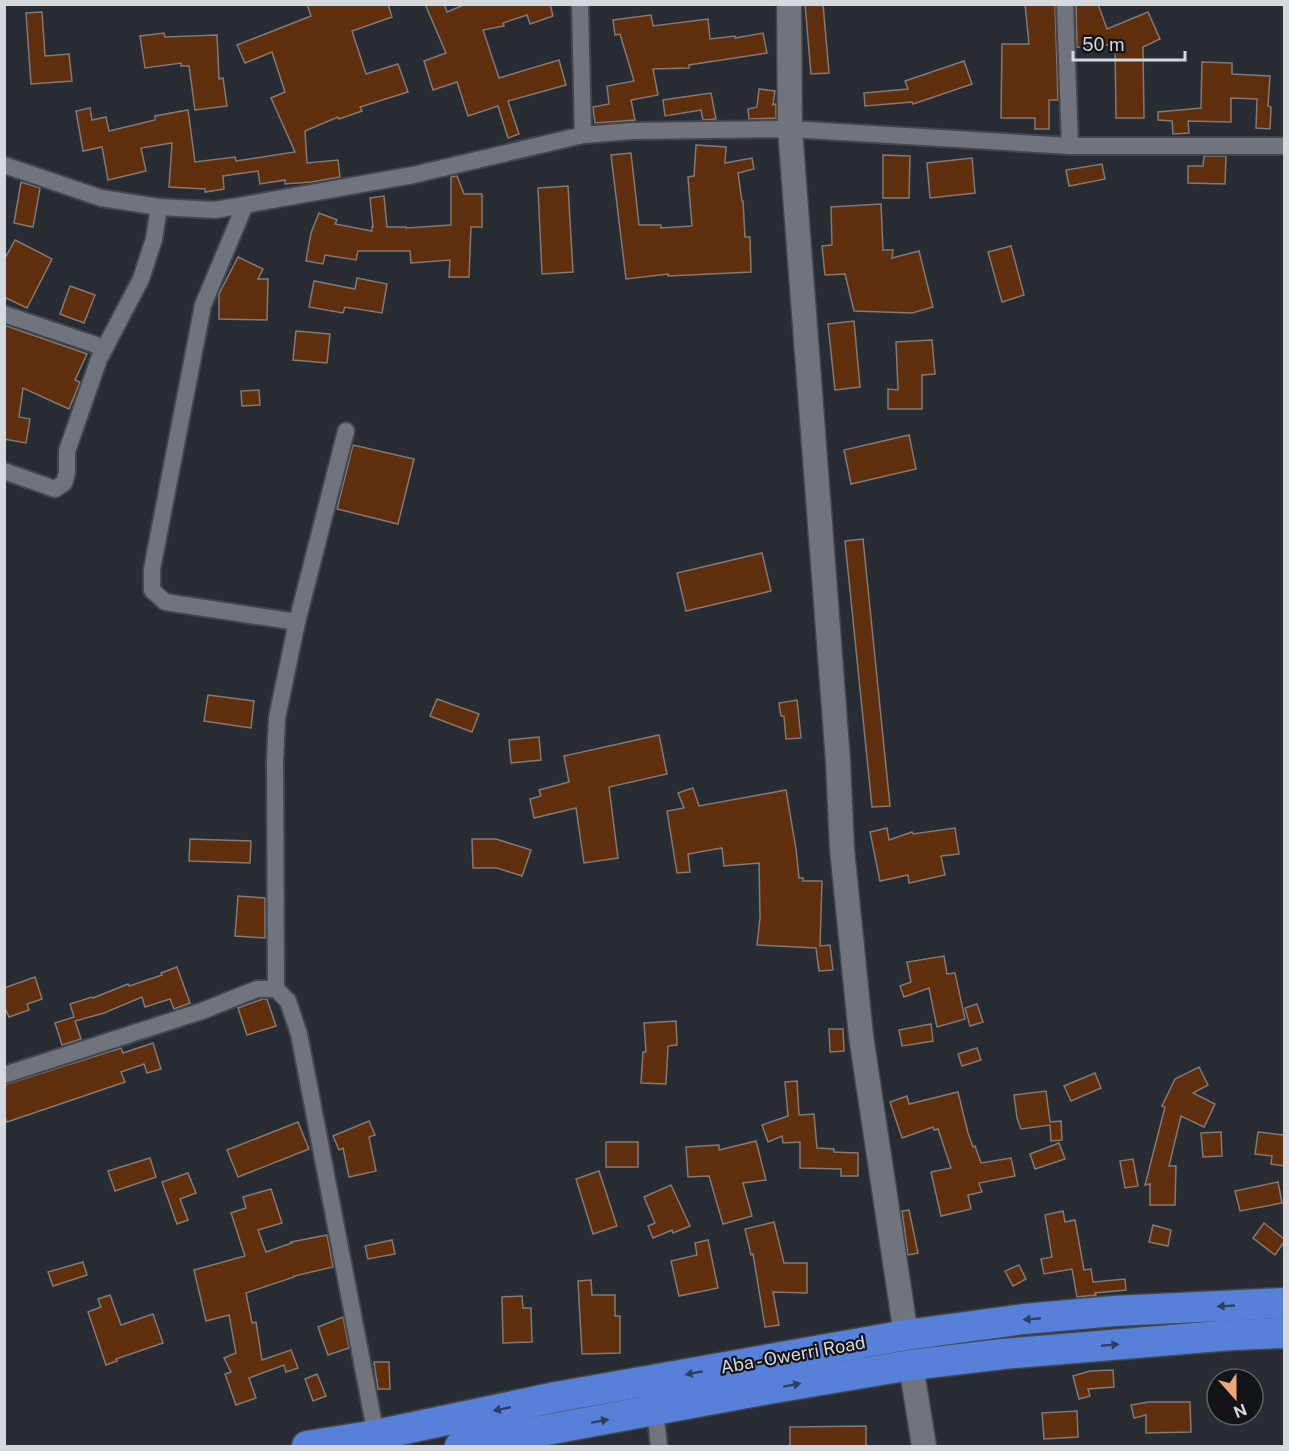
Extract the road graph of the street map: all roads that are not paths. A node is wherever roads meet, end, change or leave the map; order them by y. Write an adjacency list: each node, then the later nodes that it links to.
1 (580, 4): 5 (street)
2 (789, 4): 4 (street)
3 (1065, 4): 6 (street)
4 (790, 129): 5 (street); 6 (street); 20 (street)
5 (583, 135): 9 (street)
6 (1070, 146): 7 (street)
7 (1284, 146)
8 (4, 165): 10 (street)
9 (245, 205): 10 (street); 15 (street)
10 (159, 207): 12 (street)
11 (4, 314): 12 (street)
12 (105, 348): 14 (street)
13 (346, 431): 15 (street)
14 (4, 471)
15 (297, 622): 16 (street)
16 (276, 989): 17 (street); 25 (street)
17 (4, 1075)
18 (1284, 1303): 20 (highway, Aba - Owerri Road, one-way to 20)
19 (1284, 1333): 21 (highway, Aba - Owerri Road, one-way to 19)
20 (906, 1335): 22 (highway, Aba - Owerri Road, one-way to 22)
21 (911, 1365): 23 (highway, Aba - Owerri Road, one-way to 21); 29 (street)
22 (556, 1397): 24 (highway); 25 (highway, Aba - Owerri Road, one-way to 25)
23 (655, 1411): 24 (highway, Aba - Owerri Road, one-way to 23); 28 (street)
24 (561, 1428): 27 (highway, Aba - Owerri Road)
25 (376, 1435): 26 (highway, Aba - Owerri Road)
26 (307, 1446)
27 (460, 1446)
28 (659, 1446)
29 (924, 1446)

